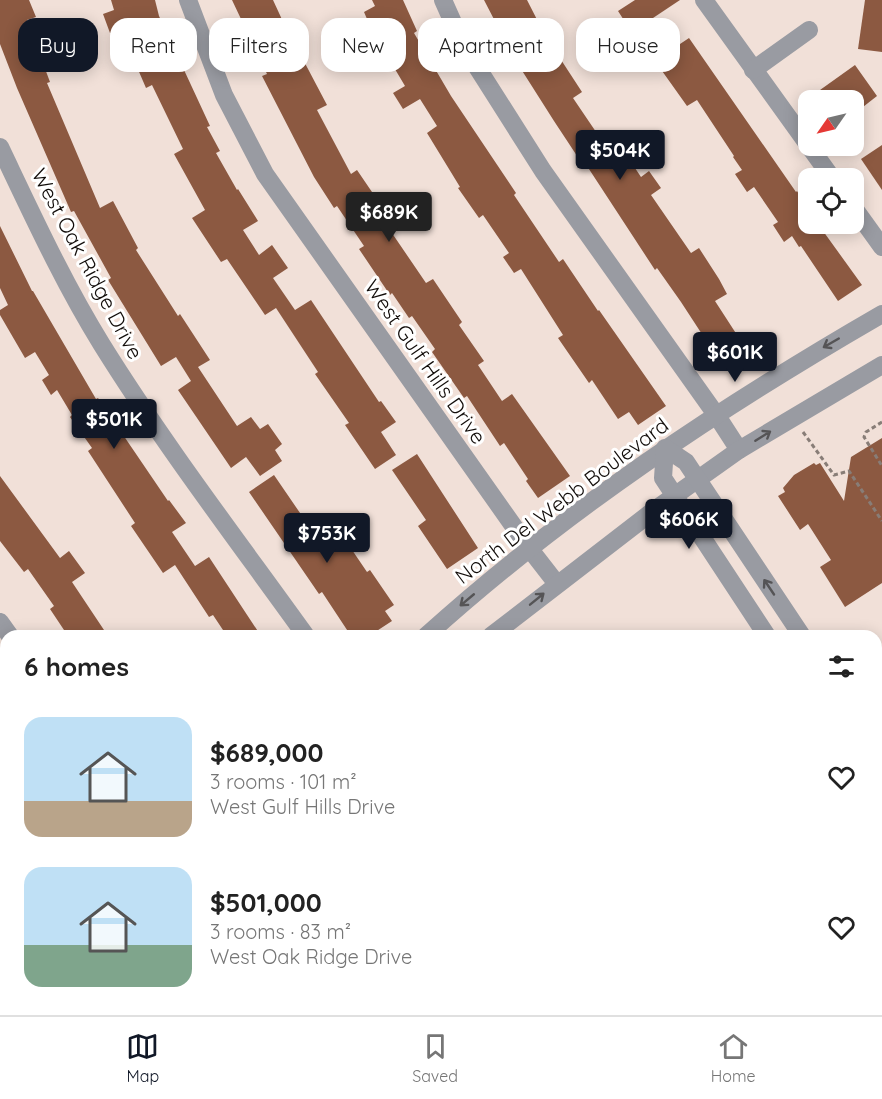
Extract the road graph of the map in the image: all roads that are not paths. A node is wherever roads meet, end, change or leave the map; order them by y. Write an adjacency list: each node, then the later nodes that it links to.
1 (188, 0): 17 (street, West Gulf Hills Drive)
2 (443, 0): 12 (street)
3 (704, 0): 5 (street)
4 (809, 30): 5 (street)
5 (753, 70): 7 (street)
6 (0, 147): 19 (street, West Oak Ridge Drive)
7 (825, 168)
8 (864, 222): 9 (street)
9 (882, 247)
10 (882, 314): 12 (street, North Del Webb Boulevard, one-way to 12)
11 (882, 365): 14 (street, one-way to 11)
12 (717, 416): 13 (street, North Del Webb Boulevard); 14 (street)
13 (665, 448): 15 (street); 16 (street); 17 (street, North Del Webb Boulevard)
14 (739, 450): 15 (street)
15 (697, 480): 16 (street); 23 (street, one-way to 15)
16 (675, 496): 18 (street); 22 (street)
17 (529, 548): 18 (street, West Gulf Hills Drive); 20 (street, North Del Webb Boulevard, one-way to 20)
18 (556, 584): 21 (street, one-way to 18)
19 (302, 630)
20 (433, 630)
21 (498, 630)
22 (763, 630)
23 (798, 630)

